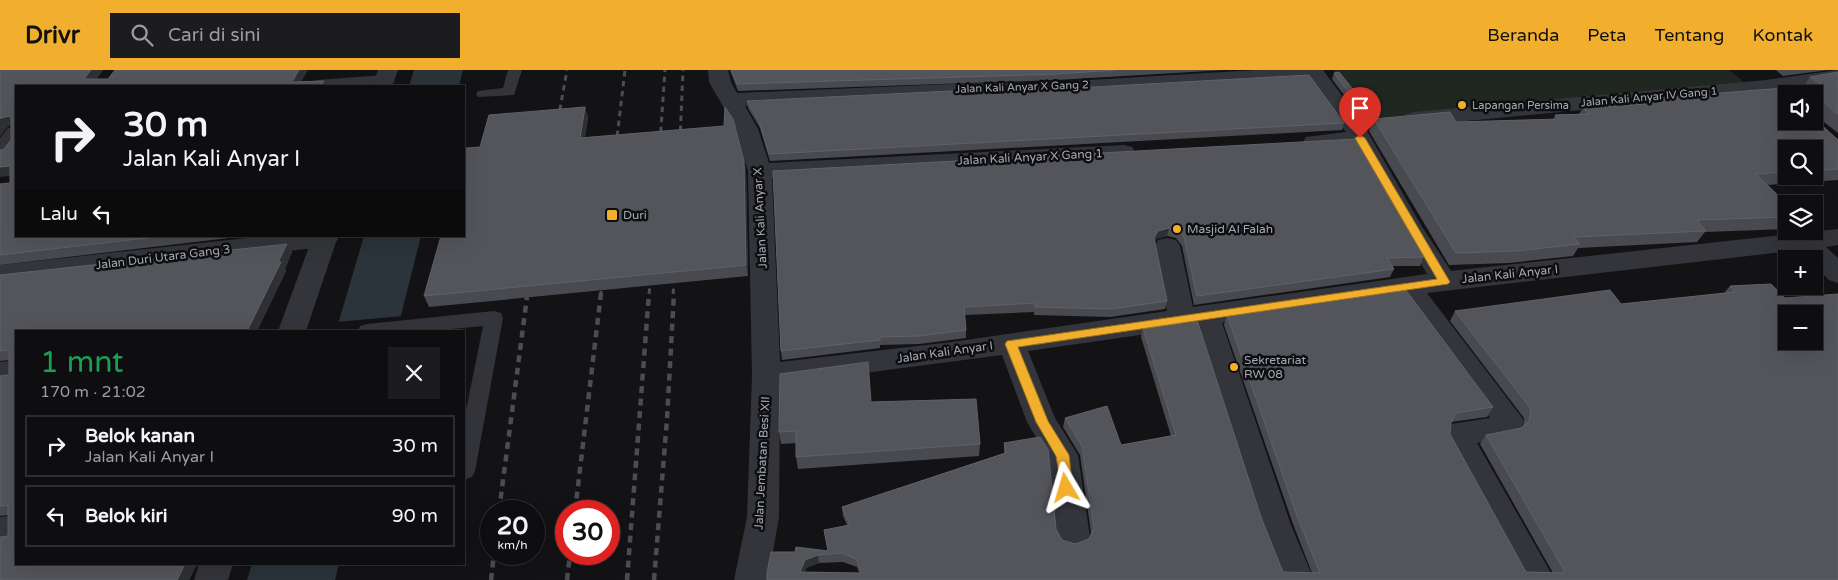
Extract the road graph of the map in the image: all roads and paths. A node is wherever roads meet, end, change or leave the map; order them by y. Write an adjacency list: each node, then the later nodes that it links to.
1 (515, 70): 9 (lane)
2 (718, 70): 11 (street, Jalan Kali Anyar X)
3 (1747, 70): 8 (street)
4 (1313, 71): 11 (street, Jalan Kali Anyar X Gang 2); 14 (street)
5 (1838, 76): 8 (street, Jalan Kali Anyar IV Gang 1)
6 (384, 79): 7 (street)
7 (327, 85)
8 (1766, 86): 10 (street); 14 (street, Jalan Kali Anyar IV Gang 1)
9 (483, 94)
10 (1778, 96)
11 (731, 100): 19 (street, Jalan Kali Anyar X)
12 (15, 119): 13 (street)
13 (0, 122)
14 (1369, 126): 16 (street); 26 (street)
15 (15, 134): 18 (street)
16 (1288, 143)
17 (1143, 151): 19 (street, Jalan Kali Anyar X Gang 1)
18 (0, 152)
19 (760, 171): 34 (street, Jalan Kali Anyar X)
20 (326, 237): 24 (street, Jalan Duri Utara Gang 3); 29 (street)
21 (1838, 238): 22 (street, Jalan Kali Anyar I)
22 (1806, 241): 25 (street); 26 (street, Jalan Kali Anyar I)
23 (1168, 246): 28 (street)
24 (0, 274)
25 (1838, 274)
26 (1444, 282): 27 (street, Jalan Kali Anyar I)
27 (1408, 287): 28 (street, Jalan Kali Anyar I); 43 (street)
28 (1194, 317): 31 (street, Jalan Kali Anyar I); 42 (street)
29 (292, 330)
30 (379, 330): 35 (lane)
31 (1011, 344): 34 (street, Jalan Kali Anyar I); 38 (street)
32 (15, 371): 33 (street)
33 (0, 373)
34 (766, 375): 41 (street, Jalan Jembatan Besi XII)
35 (465, 466)
36 (15, 529): 37 (street)
37 (0, 531)
38 (1072, 537)
39 (216, 565): 40 (street)
40 (211, 580)
41 (751, 580)
42 (1297, 580)
43 (1538, 580)

